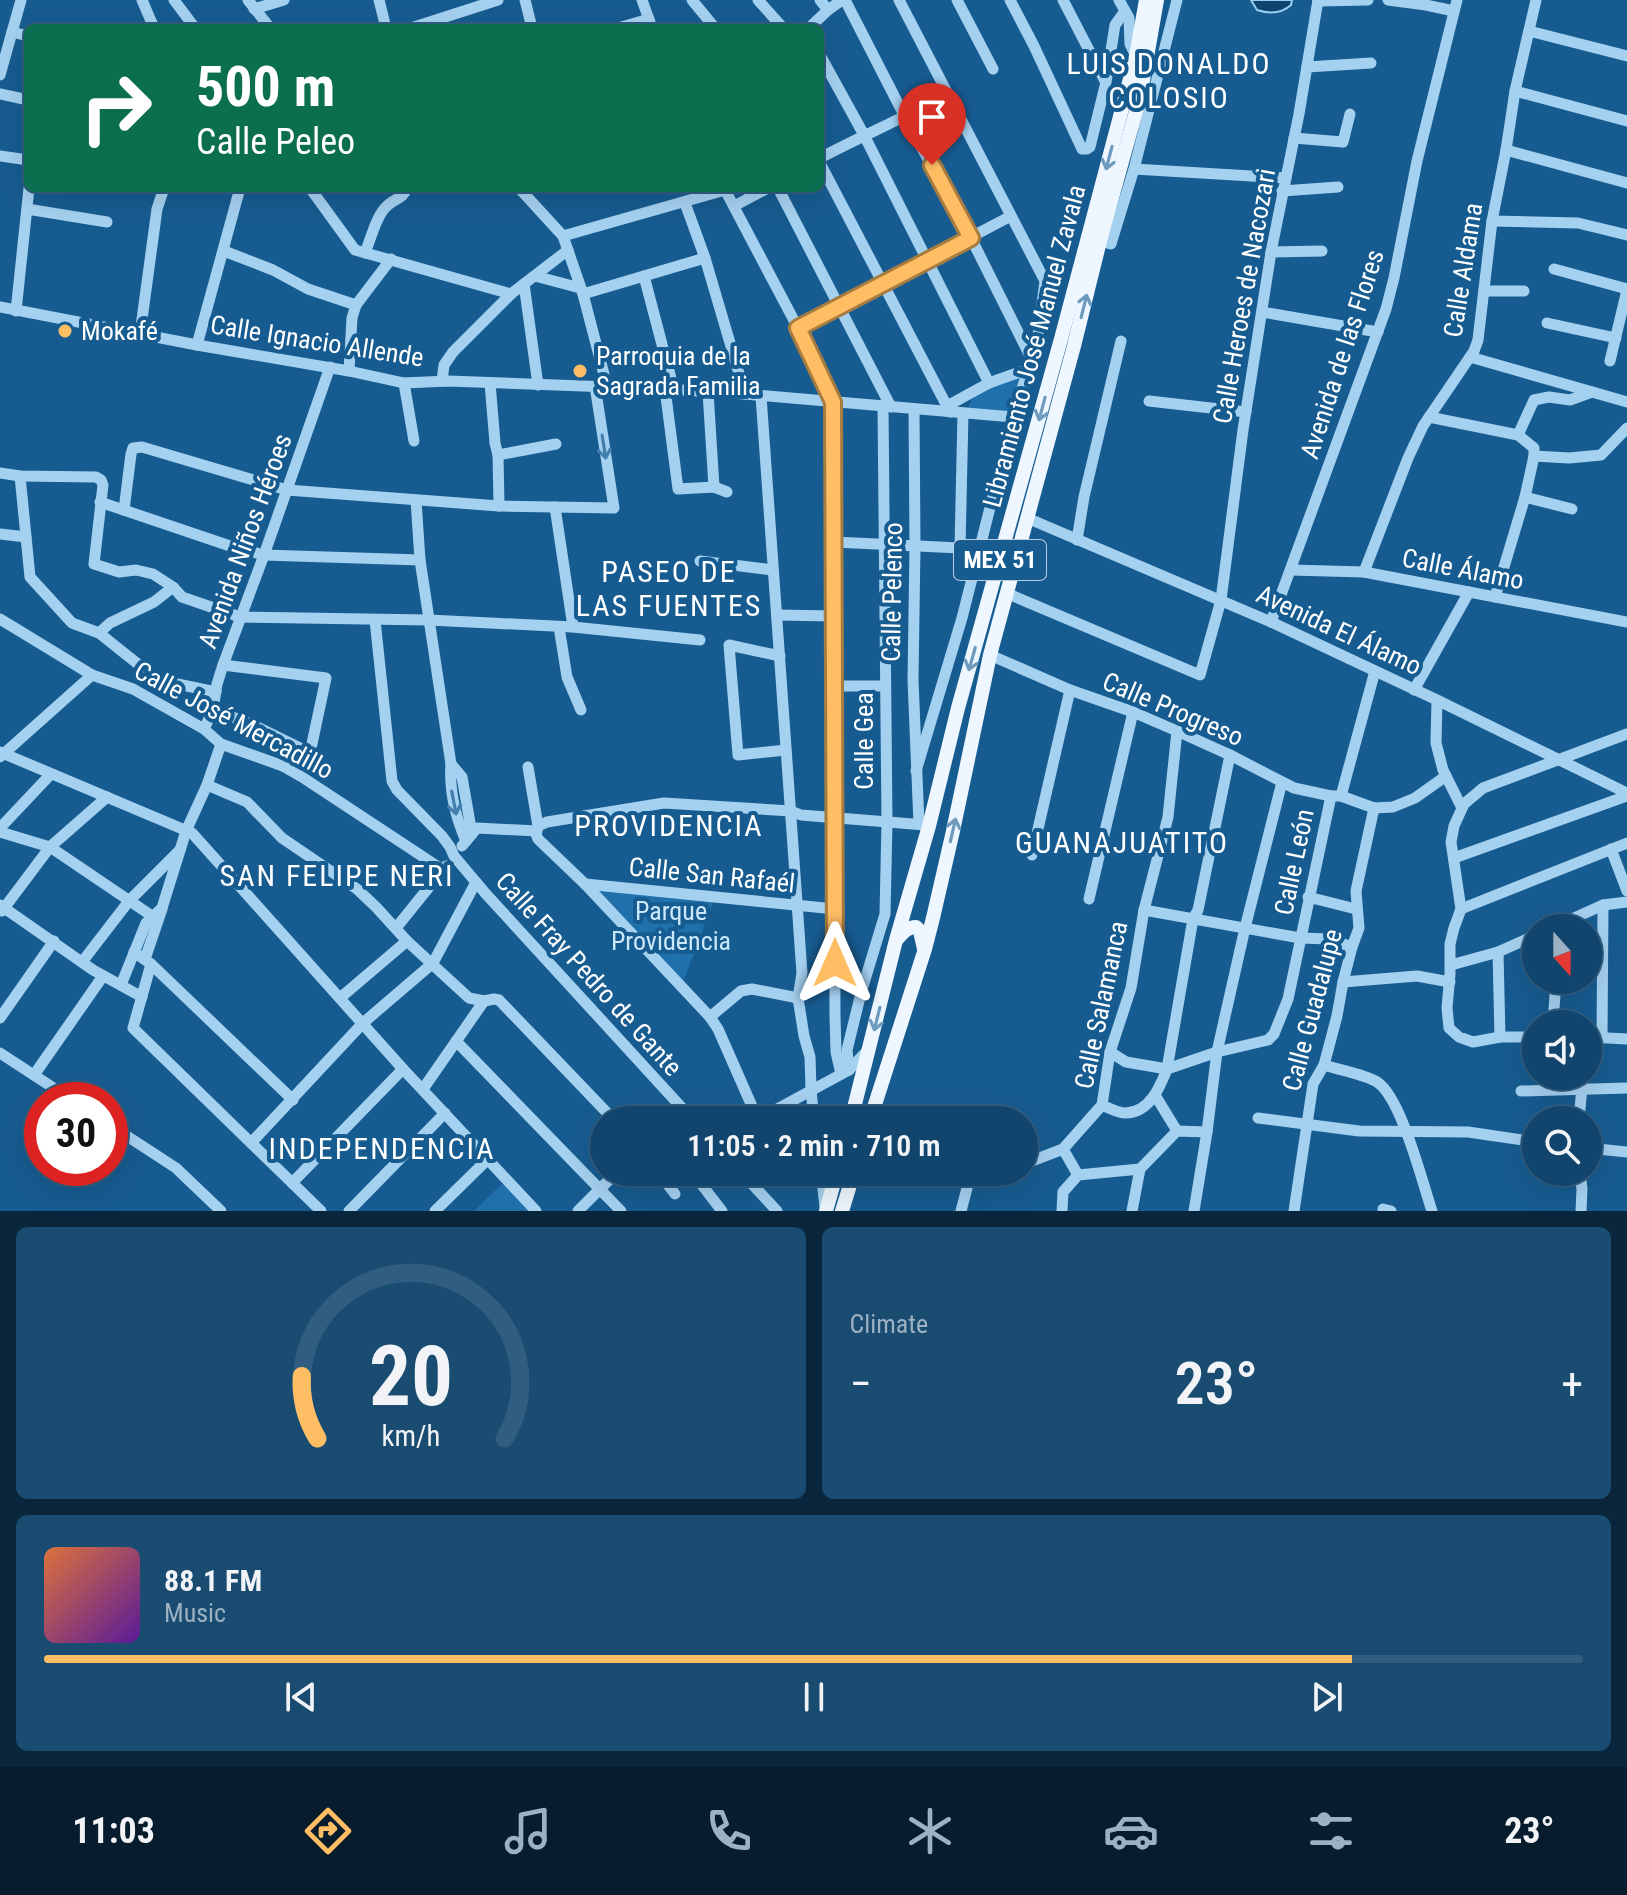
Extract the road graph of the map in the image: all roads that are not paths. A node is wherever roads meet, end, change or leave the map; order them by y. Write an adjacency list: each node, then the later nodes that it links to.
1 (21, 0): 42 (street)
2 (142, 0): 30 (street)
3 (174, 0): 31 (street)
4 (284, 0): 25 (street)
5 (379, 0): 33 (street)
6 (391, 0): 33 (street)
7 (525, 0): 36 (street)
8 (642, 0): 37 (street)
9 (692, 0): 38 (street)
10 (758, 0): 39 (street)
11 (820, 0): 28 (street)
12 (843, 0): 28 (street); 57 (street)
13 (899, 0): 54 (street)
14 (957, 0): 49 (street)
15 (1010, 0): 51 (street)
16 (1063, 0): 51 (street)
17 (1146, 0): 44 (main road, Libramiento José Manuel Zavala / MEX 51)
18 (1157, 0): 90 (main road, Libramiento José Manuel Zavala / MEX 51)
19 (1177, 0): 66 (street)
20 (1368, 0): 24 (street)
21 (1388, 0): 26 (street)
22 (1536, 0): 41 (street, Calle Aldama)
23 (493, 1): 29 (street)
24 (1318, 1): 48 (street, Calle Heroes de Nacozari)
25 (251, 4): 32 (street)
26 (1456, 5): 116 (street, Avenida de las Flores)
27 (1126, 7): 44 (street); 51 (street)
28 (828, 10): 40 (street)
29 (452, 14): 34 (street); 35 (street)
30 (152, 24)
31 (192, 24)
32 (267, 24)
33 (385, 24)
34 (423, 24)
35 (451, 24)
36 (531, 24)
37 (650, 24)
38 (712, 24)
39 (779, 24)
40 (813, 24)
41 (1529, 31): 45 (street); 52 (street, Calle Aldama)
42 (12, 32): 43 (street); 50 (street)
43 (24, 35)
44 (1136, 56): 168 (main road, Libramiento José Manuel Zavala / MEX 51, one-way to 168)
45 (1627, 56)
46 (824, 62): 59 (street)
47 (1371, 63): 48 (street)
48 (1307, 67): 60 (street, Calle Heroes de Nacozari)
49 (993, 69)
50 (0, 75)
51 (1106, 82)
52 (1515, 91): 58 (street); 61 (street, Calle Aldama)
53 (0, 94): 55 (street)
54 (947, 94): 57 (street); 84 (street)
55 (24, 99)
56 (1350, 114): 60 (street)
57 (905, 117): 59 (street); 89 (street)
58 (1627, 121)
59 (864, 135): 63 (street); 98 (street)
60 (1294, 138): 67 (street, Calle Heroes de Nacozari)
61 (1506, 150): 68 (street); 85 (street, Calle Aldama)
62 (0, 156): 64 (street)
63 (824, 158)
64 (24, 159)
65 (824, 168): 102 (street)
66 (1134, 169): 67 (street); 90 (street)
67 (1286, 178): 70 (street, Calle Heroes de Nacozari)
68 (1627, 183)
69 (1338, 187): 70 (street)
70 (1282, 191): 95 (street, Calle Heroes de Nacozari)
71 (29, 192): 83 (street)
72 (163, 192): 117 (street)
73 (239, 192): 92 (street)
74 (313, 192): 94 (street)
75 (406, 192): 94 (street)
76 (523, 192): 88 (street)
77 (716, 192): 81 (street)
78 (727, 192): 82 (street)
79 (760, 192): 82 (street)
80 (780, 192): 111 (street)
81 (685, 203): 88 (street); 96 (street)
82 (734, 206): 115 (street)
83 (27, 209): 86 (street); 112 (street)
84 (1011, 216): 89 (street); 123 (street)
85 (1492, 221): 87 (street); 106 (street, Calle Aldama)
86 (107, 222)
87 (1627, 235)
88 (563, 236): 91 (street)
89 (971, 238): 98 (street); 123 (street)
90 (1106, 243): 168 (main road, Libramiento José Manuel Zavala / MEX 51, one-way to 90)
91 (568, 250): 100 (street); 105 (street)
92 (224, 251): 109 (street); 120 (street)
93 (1322, 251): 95 (street)
94 (360, 252): 97 (street)
95 (1271, 252): 113 (street, Calle Heroes de Nacozari)
96 (705, 258): 101 (street); 136 (street)
97 (391, 259): 108 (street); 109 (street)
98 (927, 261): 102 (street); 129 (street)
99 (1554, 269): 104 (street)
100 (535, 276): 103 (street); 105 (street)
101 (644, 276): 105 (street); 133 (street)
102 (884, 283): 111 (street); 144 (street)
103 (524, 284): 108 (street); 131 (street)
104 (1627, 290): 118 (street)
105 (582, 291): 132 (street)
106 (1485, 291): 107 (street); 121 (street, Calle Aldama)
107 (1524, 291)
108 (511, 294): 126 (street)
109 (356, 305): 125 (street)
110 (0, 307): 112 (street, Calle Ignacio Allende)
111 (839, 307): 115 (street); 142 (street)
112 (16, 311): 117 (street, Calle Ignacio Allende)
113 (1262, 312): 116 (street); 145 (street, Calle Heroes de Nacozari)
114 (1547, 323): 118 (street)
115 (798, 328): 140 (street)
116 (1378, 332): 182 (street, Avenida de las Flores)
117 (140, 334): 120 (street, Calle Ignacio Allende)
118 (1616, 338): 122 (street)
119 (1121, 341): 171 (street)
120 (197, 345): 124 (street, Calle Ignacio Allende)
121 (1470, 357): 130 (street); 148 (street, Calle Aldama)
122 (1610, 361)
123 (1030, 364): 129 (street); 147 (street)
124 (330, 367): 125 (street, Calle Ignacio Allende); 158 (street, Avenida Niños Héroes)
125 (349, 371): 127 (street, Calle Ignacio Allende)
126 (442, 381): 127 (street, Calle Ignacio Allende); 128 (street, Calle Ignacio Allende)
127 (404, 383): 151 (street)
128 (490, 383): 131 (street, Calle Ignacio Allende); 154 (street)
129 (989, 383): 144 (street)
130 (1564, 384): 135 (street); 138 (street)
131 (538, 385): 132 (street, Calle Ignacio Allende)
132 (601, 386): 133 (street, Calle Ignacio Allende); 165 (street, one-way to 165)
133 (670, 390): 134 (street, Calle Ignacio Allende); 157 (street)
134 (708, 392): 136 (street, Calle Ignacio Allende); 157 (street)
135 (1592, 392): 138 (street); 141 (street)
136 (745, 394): 137 (street, Calle Ignacio Allende)
137 (761, 396): 140 (street, Calle Ignacio Allende); 181 (street)
138 (1558, 398): 150 (street)
139 (1149, 401): 145 (street)
140 (833, 402): 142 (street, Calle Ignacio Allende); 172 (street)
141 (1627, 402)
142 (887, 407): 143 (street, Calle Ignacio Allende); 173 (street, Calle Gea)
143 (914, 409): 144 (street, Calle Ignacio Allende); 174 (street, Calle Pelenco)
144 (948, 409): 146 (street, Calle Ignacio Allende)
145 (1246, 412): 188 (street, Calle Heroes de Nacozari)
146 (963, 413): 147 (street, Calle Ignacio Allende); 175 (street)
147 (1013, 417): 160 (street)
148 (1429, 417): 150 (street); 183 (street, Calle Aldama)
149 (1627, 428): 153 (street)
150 (1518, 435): 153 (street)
151 (414, 441)
152 (556, 444): 154 (street)
153 (1534, 452): 161 (street)
154 (498, 455): 164 (street)
155 (0, 473): 156 (street)
156 (20, 476): 163 (street); 170 (street)
157 (714, 487): 159 (street)
158 (287, 490): 162 (street); 167 (street); 178 (street, Avenida Niños Héroes)
159 (727, 492)
160 (992, 497): 168 (street, Avenida El Álamo); 176 (street)
161 (1525, 497): 166 (street); 187 (street)
162 (416, 500): 164 (street); 179 (street)
163 (100, 502): 167 (street); 184 (street)
164 (499, 506): 165 (street)
165 (555, 507): 198 (street)
166 (1572, 509)
167 (124, 510): 178 (street)
168 (1021, 515): 171 (street, Avenida El Álamo); 177 (main road, Libramiento José Manuel Zavala / MEX 51); 186 (main road, Libramiento José Manuel Zavala / MEX 51)
169 (0, 534): 170 (street)
170 (26, 537): 199 (street)
171 (1077, 540): 188 (street, Avenida El Álamo)
172 (834, 542): 173 (street); 190 (street)
173 (884, 544): 174 (street); 208 (street, Calle Gea)
174 (915, 546): 175 (street); 228 (street, Calle Pelenco)
175 (960, 548): 176 (street)
176 (979, 548): 177 (street); 228 (street)
177 (1004, 548): 241 (main road, Libramiento José Manuel Zavala / MEX 51, one-way to 241)
178 (264, 555): 179 (street); 191 (street, Avenida Niños Héroes)
179 (420, 560): 193 (street)
180 (700, 561): 181 (street)
181 (773, 570): 189 (street)
182 (1291, 570): 183 (street, Calle Álamo); 195 (street, Avenida de las Flores)
183 (1364, 572): 185 (street, Calle Álamo)
184 (173, 587): 191 (street); 199 (street)
185 (1469, 592): 187 (street, Calle Álamo); 211 (street)
186 (1006, 593): 188 (street, Calle Heroes de Nacozari); 201 (main road, Libramiento José Manuel Zavala / MEX 51)
187 (1495, 597): 196 (street, Calle Álamo)
188 (1221, 600): 195 (street, Avenida El Álamo)
189 (777, 615): 190 (street); 202 (street)
190 (834, 616): 207 (street)
191 (240, 617): 192 (street); 204 (street, Avenida Niños Héroes)
192 (375, 620): 193 (street); 251 (street, Calle Fray Pedro de Gante)
193 (429, 620): 197 (street); 245 (street)
194 (1, 621): 206 (street, Calle José Mercadillo)
195 (1271, 622): 205 (street, Avenida El Álamo)
196 (1627, 622)
197 (559, 627): 198 (street); 215 (street)
198 (573, 627): 200 (street)
199 (99, 633): 203 (street)
200 (700, 640)
201 (990, 655): 210 (street, Calle Progreso); 255 (main road, Libramiento José Manuel Zavala / MEX 51, one-way to 201)
202 (780, 656): 221 (street); 221 (street)
203 (136, 663): 209 (street); 212 (street)
204 (223, 665): 212 (street, Avenida Niños Héroes); 222 (street)
205 (1375, 671): 211 (street, Avenida El Álamo); 234 (street, Calle León)
206 (92, 675): 209 (street, Calle José Mercadillo); 223 (street)
207 (834, 686): 208 (street); 239 (street)
208 (885, 686): 240 (street, Calle Gea)
209 (133, 689): 217 (street, Calle José Mercadillo)
210 (1070, 690): 216 (street, Calle Progreso); 250 (street)
211 (1414, 690): 213 (street, Avenida El Álamo)
212 (216, 692): 214 (street, Avenida Niños Héroes)
213 (1437, 700): 225 (street, Avenida El Álamo); 230 (street)
214 (213, 710): 217 (street, Avenida Niños Héroes); 222 (street)
215 (581, 710)
216 (1133, 712): 218 (street, Calle Progreso); 260 (street)
217 (204, 729): 220 (street, Calle José Mercadillo)
218 (1177, 731): 224 (street, Calle Progreso); 269 (street, Calle Salamanca)
219 (1627, 734): 225 (street)
220 (221, 744): 226 (street, Calle José Mercadillo); 232 (street)
221 (786, 750): 238 (street)
222 (310, 753): 226 (street)
223 (1, 754): 229 (street)
224 (1230, 755): 231 (street, Calle Progreso); 272 (street)
225 (1557, 759): 233 (street, Avenida El Álamo); 237 (street)
226 (283, 766): 253 (street, Calle José Mercadillo)
227 (528, 767): 242 (street)
228 (916, 771): 241 (street, Calle Pelenco)
229 (51, 774): 235 (street); 243 (street)
230 (1446, 776): 236 (street); 237 (street)
231 (1282, 782): 234 (street, Calle Progreso); 274 (street)
232 (207, 785): 244 (street); 273 (street)
233 (1627, 795): 252 (street)
234 (1336, 796): 236 (street); 259 (street, Calle León)
235 (107, 797): 244 (street); 247 (street)
236 (1374, 808): 267 (street, Calle Guadalupe)
237 (1462, 808): 252 (street)
238 (791, 811): 239 (street); 242 (street); 263 (street)
239 (834, 817): 240 (street); 266 (street)
240 (887, 822): 241 (street); 310 (street, Calle Gea)
241 (924, 825): 254 (main road, Libramiento José Manuel Zavala / MEX 51)
242 (538, 829): 245 (street); 257 (street)
243 (0, 830): 247 (street)
244 (186, 831): 249 (street); 292 (street)
245 (469, 838): 251 (street)
246 (1627, 843): 248 (street)
247 (50, 847): 261 (street); 265 (street)
248 (1611, 849): 258 (street); 268 (street)
249 (181, 850): 261 (street); 270 (street)
250 (1032, 855)
251 (454, 856): 253 (street); 256 (street, Calle Fray Pedro de Gante)
252 (1454, 858): 268 (street)
253 (443, 870): 273 (street)
254 (916, 876): 255 (main road); 276 (main road, Libramiento José Manuel Zavala / MEX 51)
255 (941, 881): 281 (main road, Libramiento José Manuel Zavala / MEX 51)
256 (476, 882): 285 (street); 323 (street, Calle Fray Pedro de Gante)
257 (585, 884): 263 (street, Calle San Rafaél); 295 (street)
258 (1627, 891)
259 (1308, 897): 267 (street); 275 (street, Calle León)
260 (1089, 899)
261 (129, 901): 270 (street); 284 (street)
262 (1627, 902): 264 (street)
263 (797, 905): 266 (street, Calle San Rafaél); 293 (street)
264 (1603, 905): 271 (street); 300 (street)
265 (1, 909): 277 (street)
266 (835, 909): 310 (street)
267 (1356, 909): 280 (street, Calle Guadalupe)
268 (1461, 909): 286 (street)
269 (1144, 910): 272 (street, Calle Salamanca); 304 (street, Calle Salamanca)
270 (157, 912): 283 (street)
271 (1584, 914)
272 (1193, 919): 274 (street, Calle Salamanca); 309 (street)
273 (396, 928): 278 (street)
274 (1245, 928): 275 (street, Calle Salamanca); 305 (street)
275 (1300, 938): 280 (street, Calle Salamanca); 305 (street, Calle León)
276 (896, 940): 281 (main road); 303 (main road, Libramiento José Manuel Zavala / MEX 51, one-way to 303)
277 (54, 941): 284 (street); 296 (street)
278 (407, 941): 285 (street); 292 (street)
279 (1522, 941): 282 (street)
280 (1352, 947): 288 (street, Calle Guadalupe)
281 (925, 949): 328 (main road, Libramiento José Manuel Zavala / MEX 51)
282 (1498, 952): 286 (street); 298 (street)
283 (143, 958): 290 (street); 291 (street); 320 (street)
284 (82, 962): 287 (street)
285 (433, 963): 294 (street); 297 (street)
286 (1451, 965): 289 (street)
287 (103, 976): 290 (street); 311 (street)
288 (1343, 982): 289 (street); 307 (street, Calle Guadalupe)
289 (1450, 982): 298 (street)
290 (121, 985): 291 (street)
291 (142, 997): 337 (street)
292 (340, 998): 297 (street)
293 (798, 998): 295 (street); 316 (street)
294 (484, 1001): 302 (street); 322 (street)
295 (710, 1017): 324 (street)
296 (0, 1018)
297 (363, 1023): 308 (street); 320 (street)
298 (1500, 1037): 299 (street)
299 (1522, 1037)
300 (1602, 1038): 301 (street)
301 (1627, 1039)
302 (456, 1041): 314 (street); 355 (street)
303 (869, 1050): 310 (street); 327 (main road, Libramiento José Manuel Zavala / MEX 51)
304 (1110, 1052): 309 (street); 321 (street, Calle Salamanca)
305 (1217, 1052): 309 (street); 333 (street)
306 (0, 1053): 311 (street)
307 (1324, 1065): 331 (street, Calle Guadalupe); 334 (street)
308 (403, 1069): 314 (street); 345 (street)
309 (1167, 1069): 319 (street)
310 (845, 1072): 316 (street)
311 (34, 1075): 312 (street)
312 (45, 1082)
313 (1627, 1088): 315 (street)
314 (423, 1089): 329 (street)
315 (1602, 1089)
316 (811, 1090): 325 (street); 326 (street)
317 (1552, 1090): 318 (street)
318 (1521, 1091)
319 (1155, 1095): 321 (street); 332 (street)
320 (293, 1100): 337 (street)
321 (1102, 1105): 338 (street, Calle Salamanca)
322 (601, 1106)
323 (680, 1106)
324 (751, 1106)
325 (782, 1106)
326 (813, 1106)
327 (855, 1106)
328 (875, 1106)
329 (445, 1113): 341 (street); 359 (street)
330 (1258, 1118): 331 (street)
331 (1307, 1125): 334 (street); 372 (street, Calle Guadalupe)
332 (1177, 1131): 333 (street); 343 (street)
333 (1207, 1132): 371 (street)
334 (1406, 1132): 336 (street); 373 (street)
335 (128, 1137): 357 (street)
336 (1522, 1140)
337 (251, 1143): 345 (street)
338 (1063, 1149): 342 (street, Calle Salamanca); 344 (street)
339 (1602, 1149): 340 (street)
340 (1627, 1152)
341 (488, 1159): 360 (street); 361 (street)
342 (1038, 1159)
343 (1140, 1169): 344 (street); 370 (street)
344 (1078, 1175): 369 (street)
345 (292, 1183): 358 (street)
346 (604, 1186): 355 (street)
347 (669, 1186): 356 (street)
348 (703, 1186): 364 (street)
349 (754, 1186): 365 (street)
350 (823, 1186): 366 (street)
351 (833, 1186): 366 (main road)
352 (850, 1186): 367 (main road)
353 (968, 1186): 368 (street)
354 (1582, 1186): 374 (street)
355 (601, 1189): 362 (street); 363 (street)
356 (675, 1194)
357 (221, 1211)
358 (321, 1211)
359 (349, 1211)
360 (435, 1211)
361 (536, 1211)
362 (578, 1211)
363 (621, 1211)
364 (722, 1211)
365 (777, 1211)
366 (826, 1211)
367 (842, 1211)
368 (961, 1211)
369 (1062, 1211)
370 (1132, 1211)
371 (1194, 1211)
372 (1294, 1211)
373 (1432, 1211)
374 (1581, 1211)

